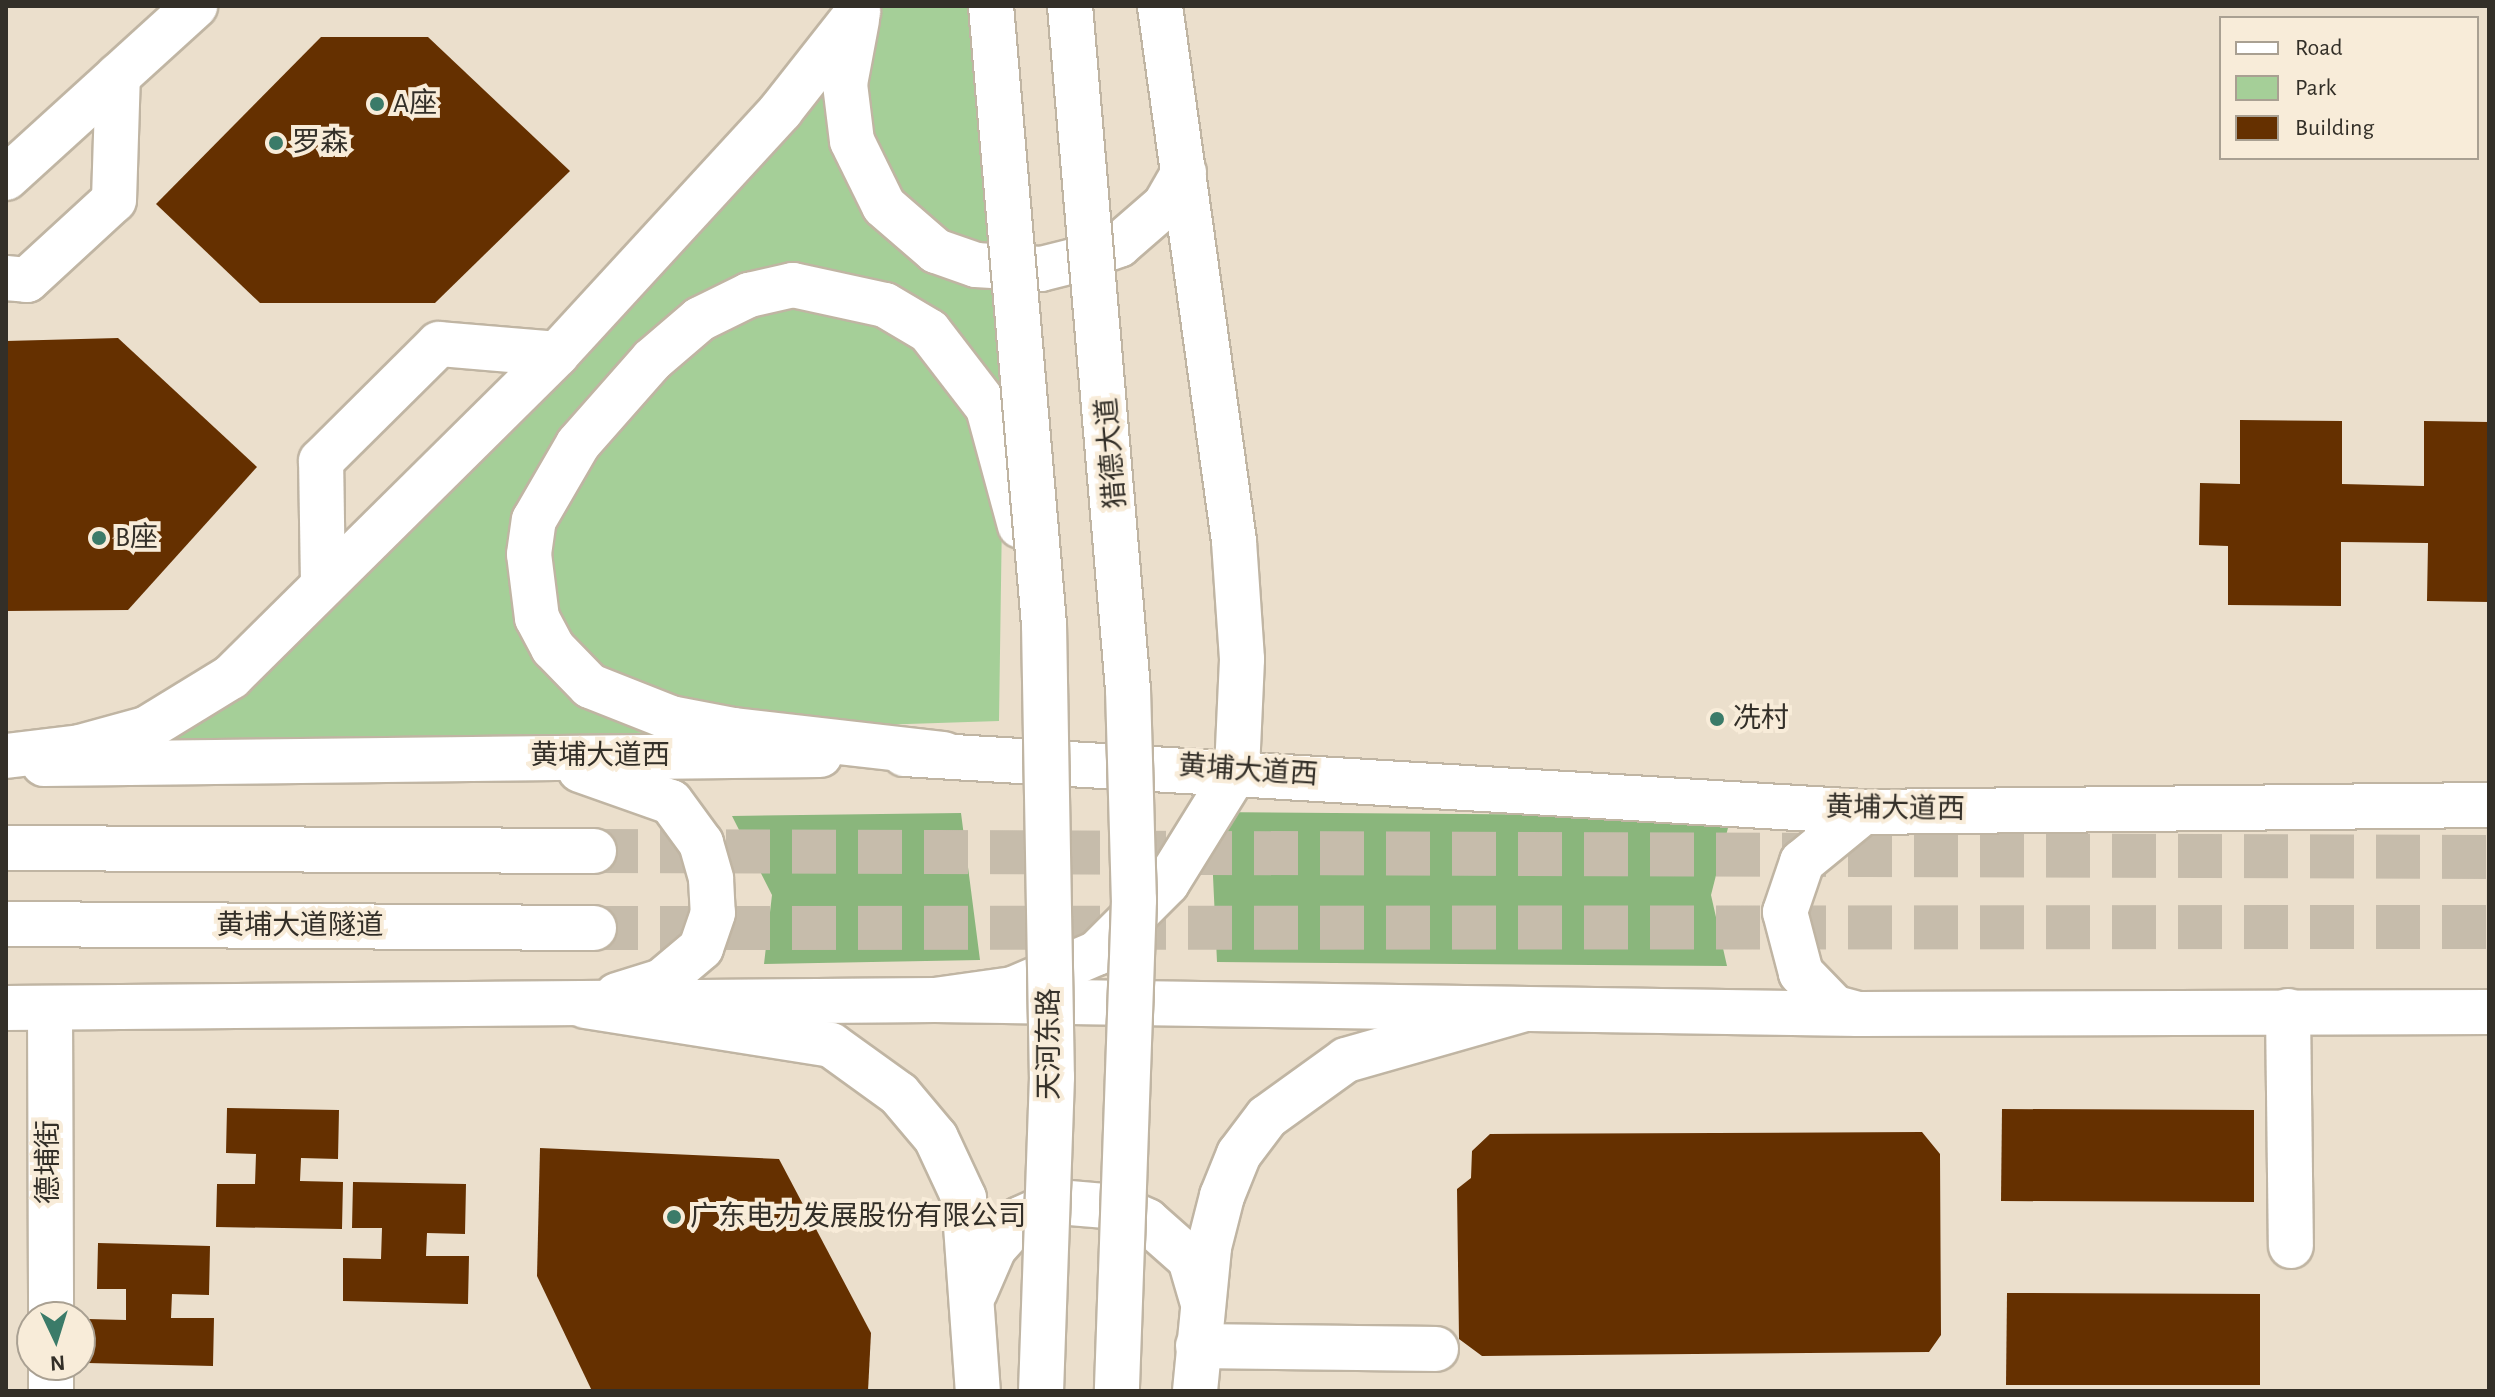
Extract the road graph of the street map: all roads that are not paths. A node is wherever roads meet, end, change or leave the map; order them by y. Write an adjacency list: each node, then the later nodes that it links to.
1 (195, 6): 6 (main road)
2 (991, 6): 12 (main road, bridge)
3 (1070, 6): 40 (main road, 猎德大道, bridge)
4 (1160, 6): 7 (main road)
5 (859, 9): 7 (main road); 10 (main road)
6 (118, 76): 8 (main road); 9 (main road)
7 (1184, 172): 17 (main road)
8 (6, 178)
9 (6, 278)
10 (557, 354): 11 (main road); 11 (main road)
11 (323, 584): 14 (main road)
12 (1046, 696): 13 (main road, bridge); 39 (main road, 天河东路, bridge)
13 (944, 754): 15 (main road, 黄埔大道西); 17 (main road, 黄埔大道西)
14 (6, 756)
15 (522, 757): 16 (main road, 黄埔大道西); 25 (main road)
16 (6, 765)
17 (1237, 770): 19 (main road, 黄埔大道西); 24 (main road)
18 (2489, 805): 19 (main road, 黄埔大道西)
19 (1863, 812): 31 (main road)
20 (6, 848): 21 (main road)
21 (594, 851)
22 (6, 924): 23 (main road, 黄埔大道隧道)
23 (594, 928)
24 (935, 1000): 25 (main road); 28 (main road)
25 (585, 1006): 27 (main road); 33 (main road)
26 (6, 1008): 27 (main road)
27 (50, 1008): 35 (main road, 德埔街)
28 (1522, 1010): 31 (main road); 34 (main road)
29 (2288, 1011): 30 (main road); 31 (main road); 32 (main road)
30 (2489, 1012)
31 (1858, 1014)
32 (2291, 1246)
33 (975, 1292): 34 (main road); 38 (main road)
34 (1202, 1300): 36 (main road)
35 (51, 1301)
36 (1198, 1346): 37 (main road); 41 (main road)
37 (1436, 1349)
38 (978, 1391)
39 (1041, 1391)
40 (1117, 1391)
41 (1195, 1391)

